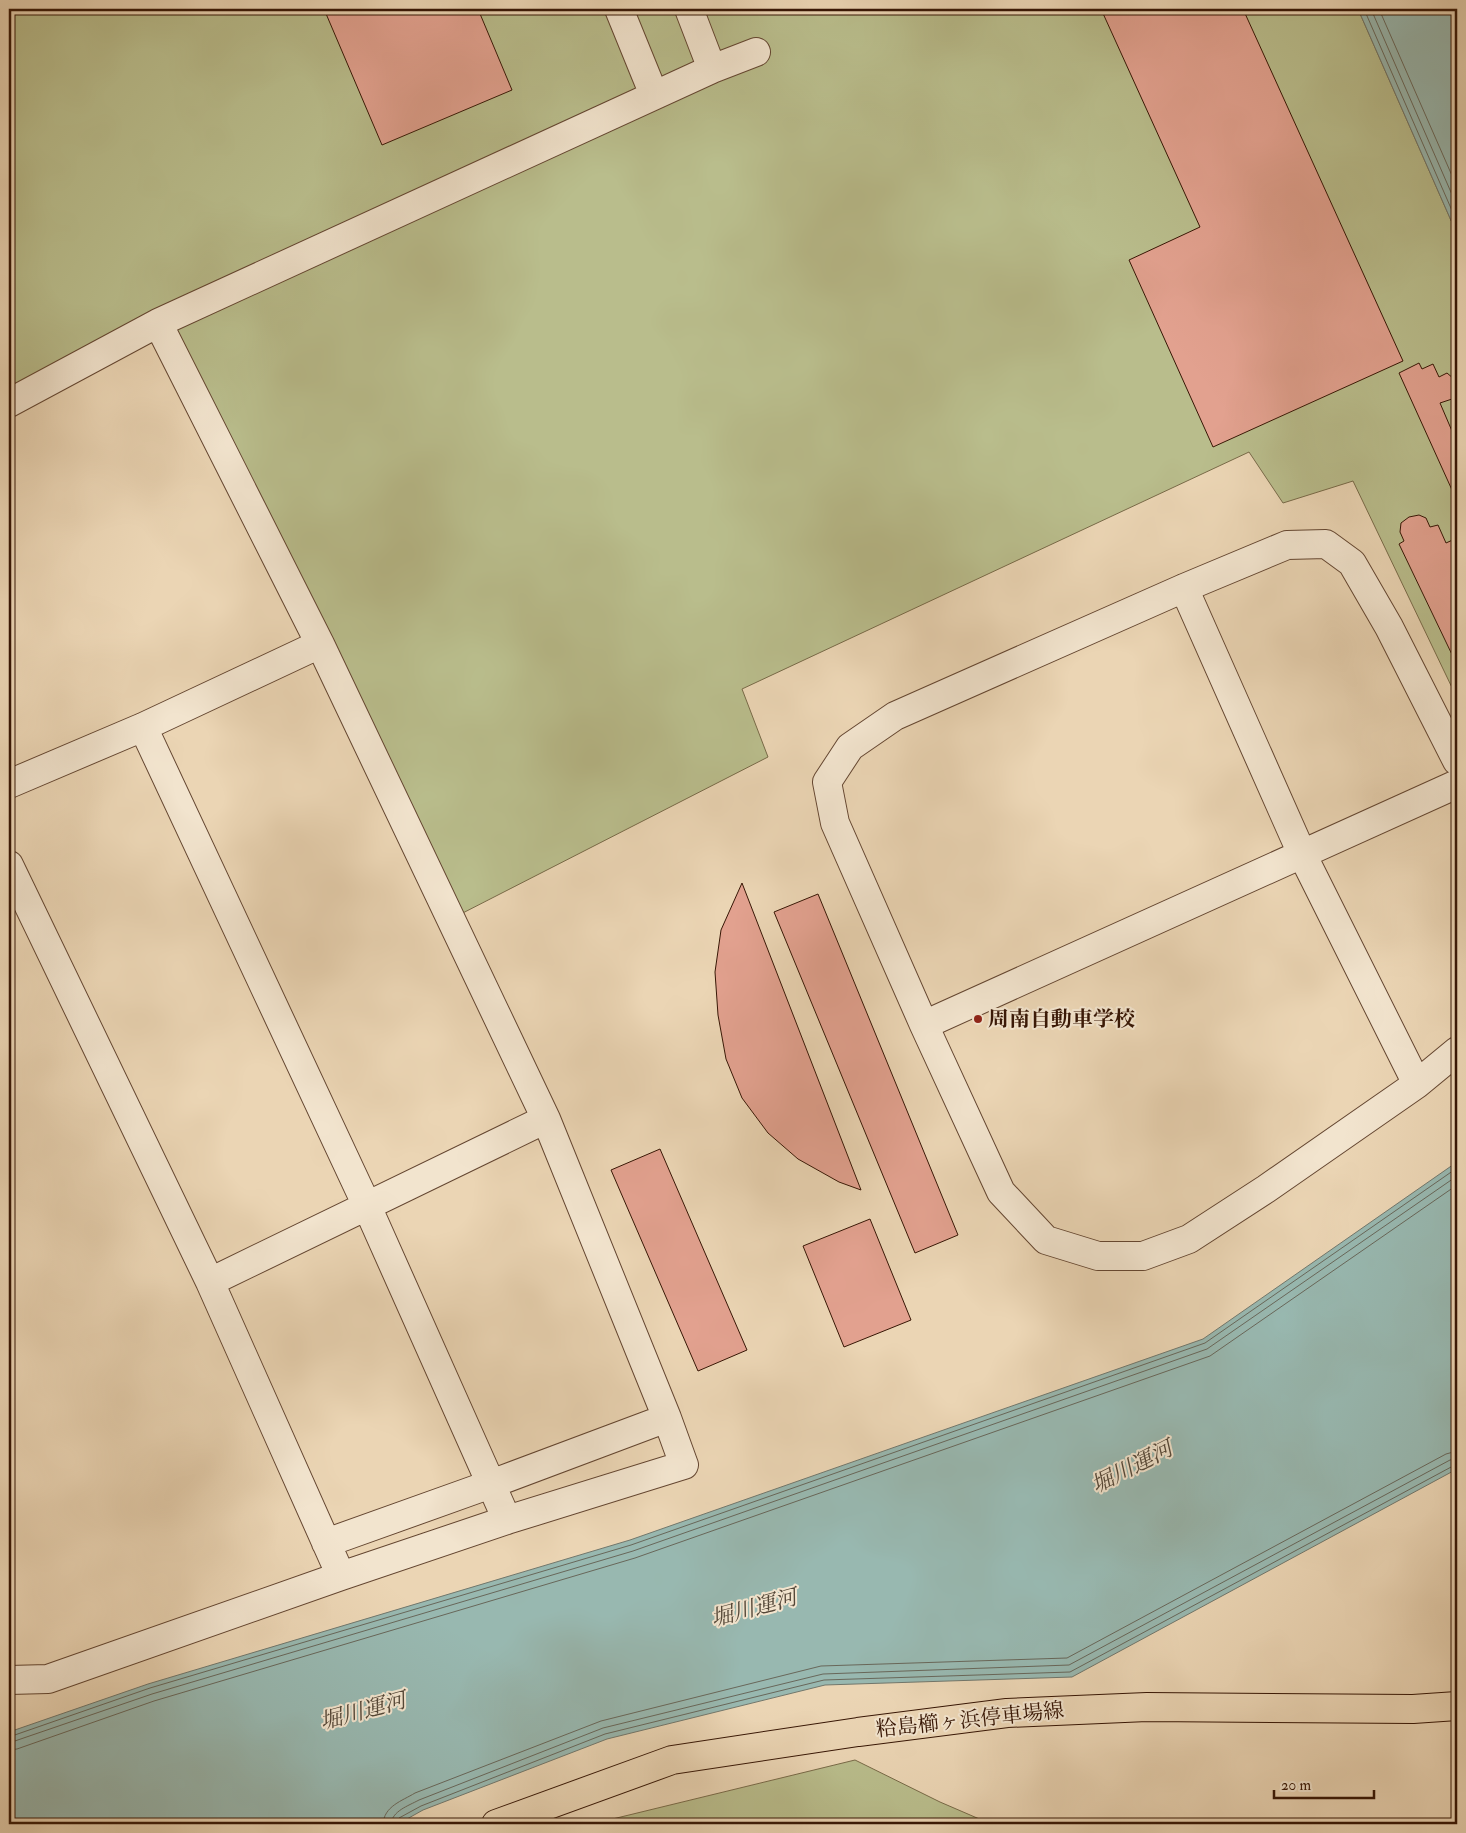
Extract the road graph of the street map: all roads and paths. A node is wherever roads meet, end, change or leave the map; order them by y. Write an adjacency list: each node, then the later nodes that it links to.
1 (619, 9): 5 (street)
2 (689, 9): 4 (street)
3 (756, 52): 4 (street)
4 (712, 68): 5 (street)
5 (654, 95): 6 (street)
6 (158, 323): 7 (street); 9 (street)
7 (9, 403)
8 (1184, 588): 11 (street); 14 (street); 16 (street)
9 (320, 644): 10 (street); 19 (street)
10 (143, 727): 12 (street); 20 (street)
11 (1457, 761)
12 (9, 784)
13 (1457, 784): 14 (street)
14 (1302, 854): 16 (street); 18 (street)
15 (9, 865): 21 (street)
16 (924, 1025): 18 (street)
17 (1457, 1051): 18 (street)
18 (1417, 1084)
19 (546, 1119): 20 (street); 22 (street)
20 (367, 1206): 21 (street); 23 (street)
21 (210, 1282): 25 (street)
22 (667, 1418): 23 (street); 24 (street)
23 (491, 1484): 24 (street); 25 (street)
24 (507, 1520): 26 (street)
25 (326, 1543): 26 (street)
26 (341, 1576): 27 (street)
27 (9, 1680)
28 (1457, 1706): 29 (main road, 粭島櫛ヶ浜停車場線)
29 (496, 1824)

